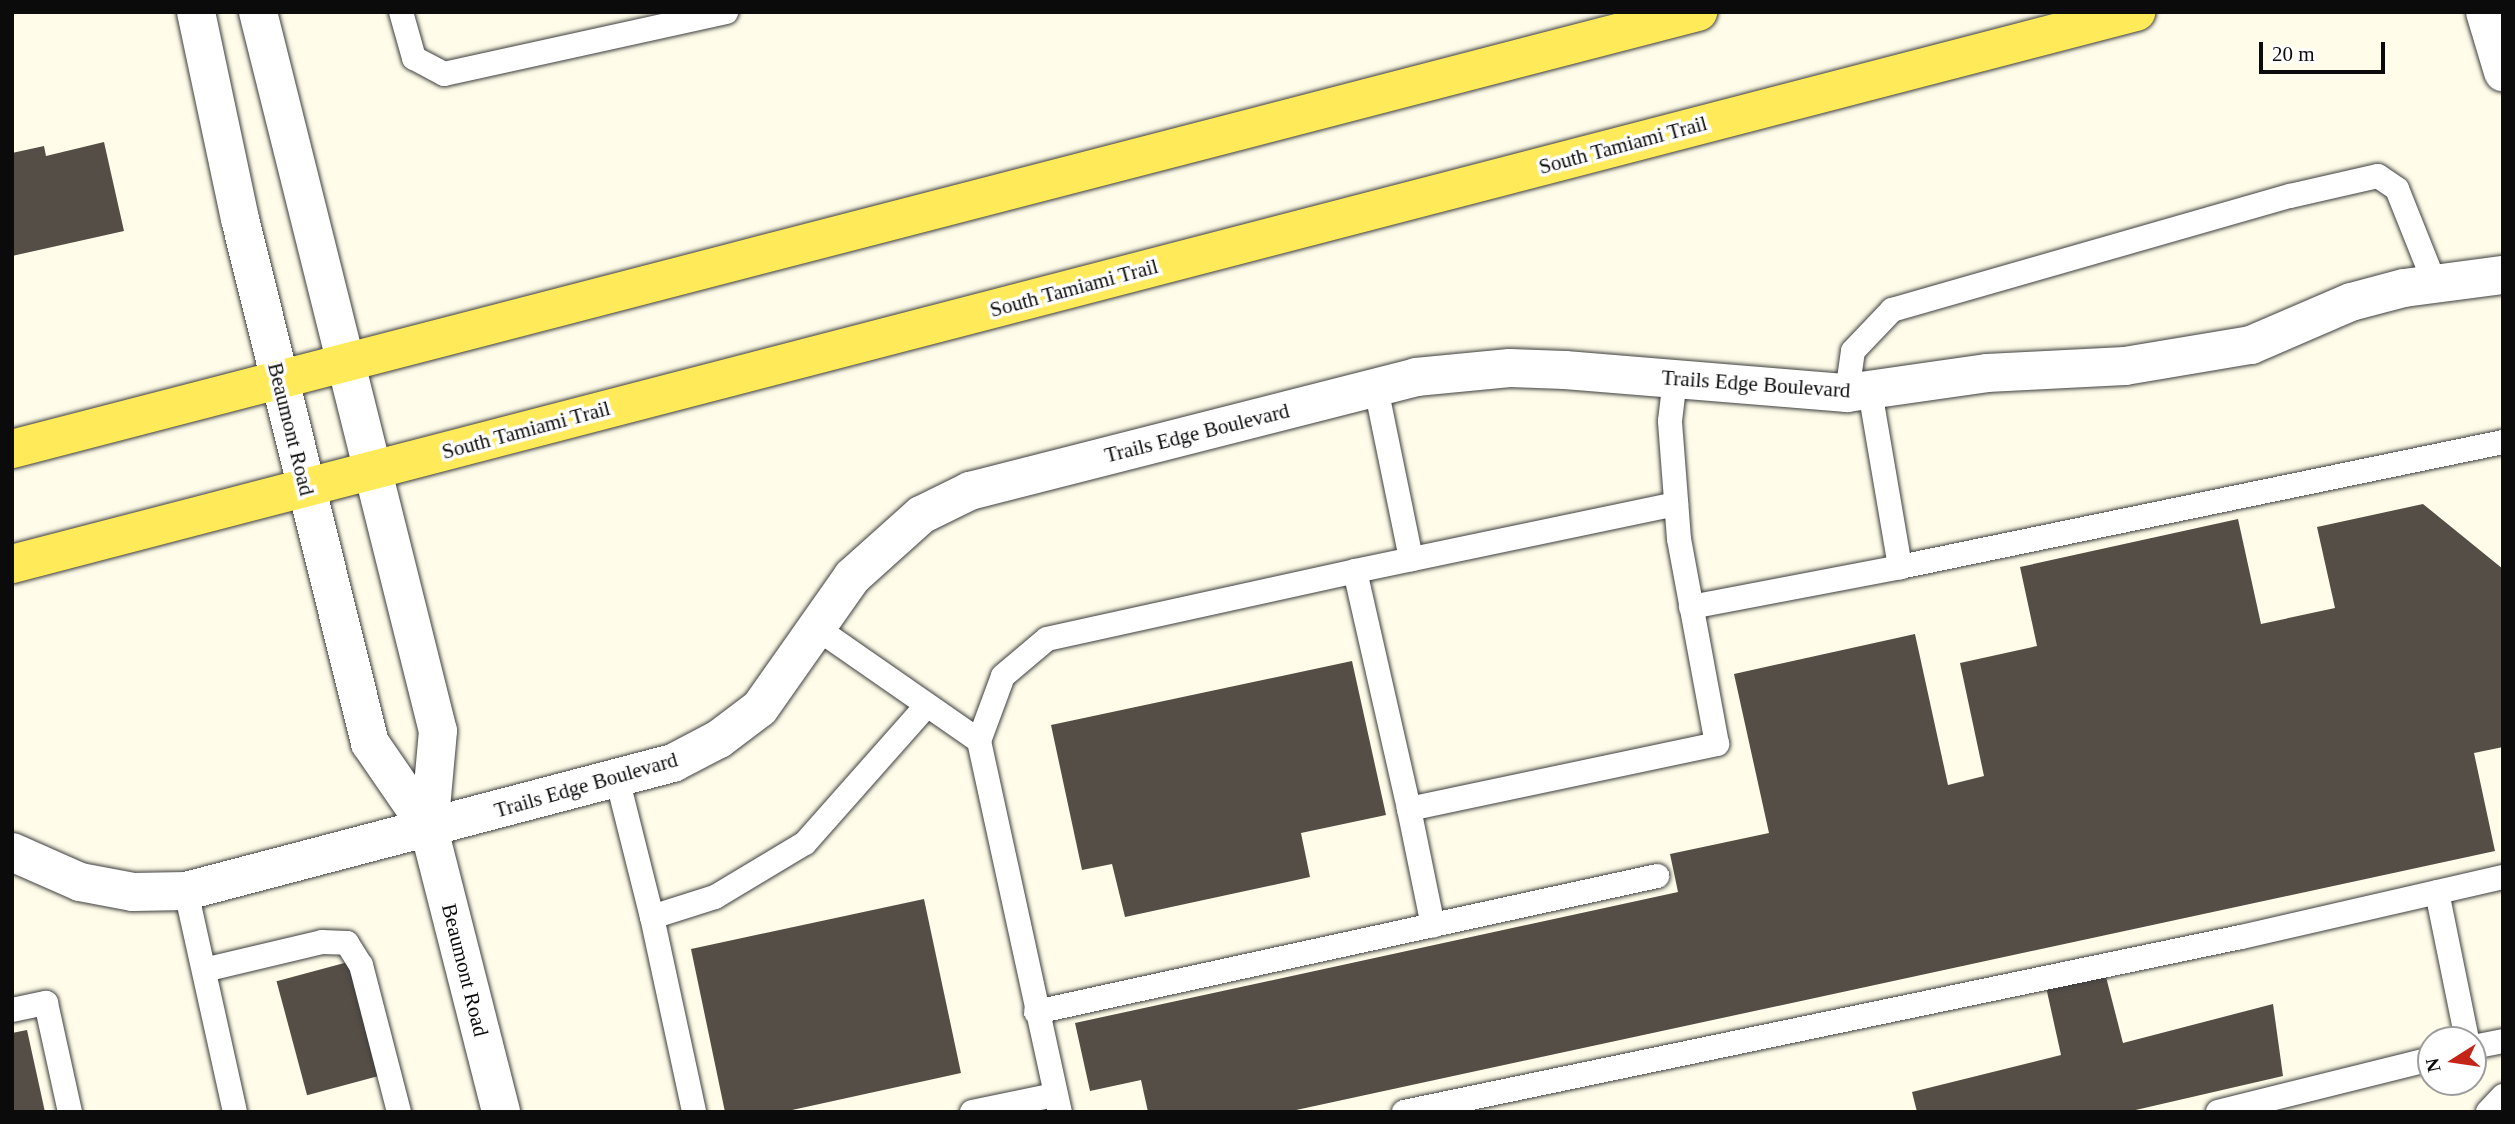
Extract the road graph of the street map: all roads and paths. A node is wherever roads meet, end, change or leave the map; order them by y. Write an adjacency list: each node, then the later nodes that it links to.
1 (196, 12): 14 (street, Beaumont Road)
2 (258, 12): 13 (street, Beaumont Road)
3 (401, 12): 4 (lane)
4 (726, 12)
5 (1698, 12): 13 (main road)
6 (2031, 12): 9 (main road)
7 (2136, 12): 9 (main road, South Tamiami Trail)
8 (2485, 12): 10 (street)
9 (1925, 67): 20 (main road, South Tamiami Trail)
10 (2503, 72)
11 (2503, 275): 12 (street, Trails Edge Boulevard)
12 (2435, 284): 17 (street, Trails Edge Boulevard); 17 (lane)
13 (346, 362): 14 (main road); 20 (street, Beaumont Road)
14 (279, 379): 19 (main road); 21 (street, Beaumont Road)
15 (1675, 379): 16 (street, Trails Edge Boulevard); 17 (street, Trails Edge Boulevard); 22 (lane)
16 (1376, 388): 23 (lane); 28 (street, Trails Edge Boulevard)
17 (1858, 392): 25 (lane)
18 (2503, 443): 25 (lane)
19 (12, 449)
20 (372, 470): 21 (main road, South Tamiami Trail); 33 (street, Beaumont Road)
21 (305, 488): 24 (main road, South Tamiami Trail); 33 (street, Beaumont Road)
22 (1676, 504): 23 (lane); 27 (lane)
23 (1411, 559): 26 (lane)
24 (12, 564)
25 (1900, 568): 27 (lane)
26 (1355, 571): 30 (lane); 32 (lane)
27 (1691, 607): 32 (lane)
28 (818, 629): 29 (lane); 31 (street, Trails Edge Boulevard)
29 (927, 705): 30 (lane); 39 (lane)
30 (979, 741): 43 (lane)
31 (617, 778): 33 (street, Trails Edge Boulevard); 39 (lane)
32 (1409, 809): 40 (lane)
33 (429, 829): 37 (street, Trails Edge Boulevard); 51 (street, Beaumont Road)
34 (12, 852): 37 (street, Trails Edge Boulevard)
35 (1657, 876): 40 (lane)
36 (2503, 877): 38 (lane)
37 (186, 891): 41 (lane)
38 (2437, 891): 44 (lane); 54 (lane)
39 (652, 917): 52 (lane)
40 (1433, 926): 43 (lane)
41 (204, 971): 49 (lane); 50 (lane)
42 (12, 1010): 48 (lane)
43 (1036, 1012): 47 (lane)
44 (2464, 1026)
45 (2417, 1062): 55 (lane)
46 (2503, 1096): 56 (lane)
47 (1057, 1104): 53 (lane)
48 (70, 1112)
49 (235, 1112)
50 (399, 1112)
51 (501, 1112)
52 (694, 1112)
53 (972, 1112)
54 (1404, 1112)
55 (2218, 1112)
56 (2488, 1112)

